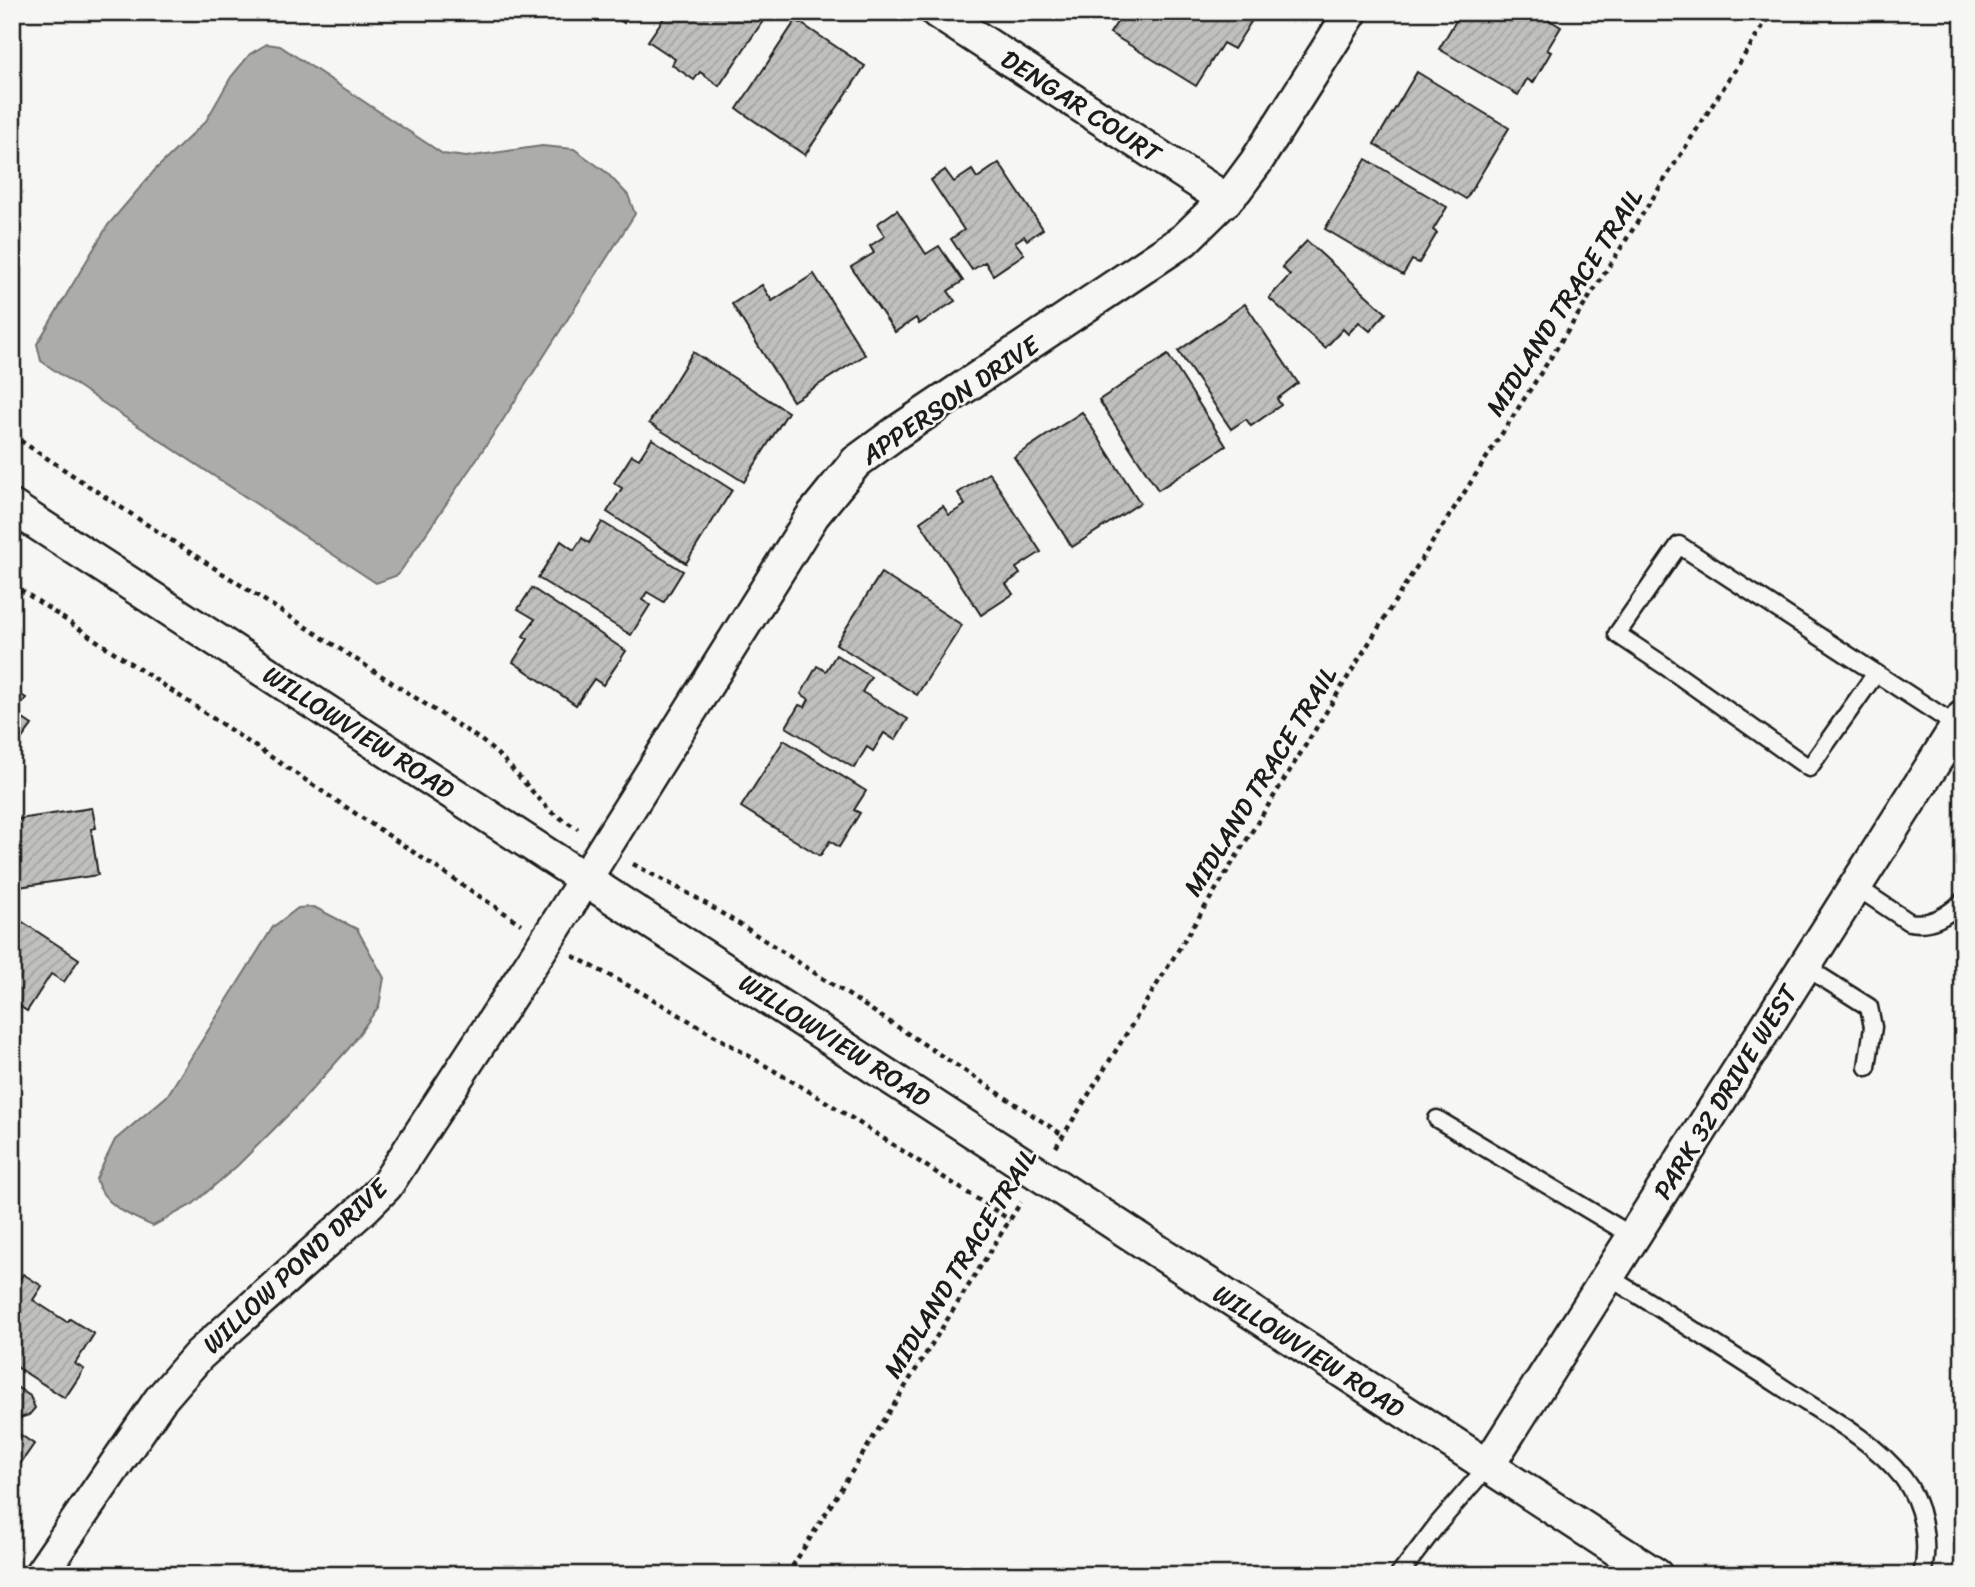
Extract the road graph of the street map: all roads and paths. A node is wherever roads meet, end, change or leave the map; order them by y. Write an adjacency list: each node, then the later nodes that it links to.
1 (937, 12): 4 (street, DENGAR COURT)
2 (1351, 12): 4 (street, APPERSON DRIVE)
3 (1772, 12): 18 (path, MIDLAND TRACE TRAIL)
4 (1226, 200): 10 (street, APPERSON DRIVE)
5 (12, 435): 10 (path)
6 (12, 507): 11 (street, WILLOWVIEW ROAD)
7 (12, 584): 14 (path)
8 (1876, 673): 8 (lane); 9 (lane)
9 (1960, 722): 12 (street, PARK 32 DRIVE WEST)
10 (606, 847): 11 (street, APPERSON DRIVE); 18 (path)
11 (586, 879): 14 (street, WILLOW POND DRIVE); 19 (street, WILLOWVIEW ROAD)
12 (1855, 886): 13 (lane); 15 (street, PARK 32 DRIVE WEST)
13 (1963, 901)
14 (546, 941): 20 (path); 24 (street, WILLOW POND DRIVE)
15 (1804, 966): 16 (lane); 21 (street, PARK 32 DRIVE WEST)
16 (1867, 1068)
17 (1437, 1119): 21 (lane)
18 (1063, 1135): 19 (path, MIDLAND TRACE TRAIL)
19 (1039, 1174): 20 (path, MIDLAND TRACE TRAIL); 23 (street, WILLOWVIEW ROAD)
20 (1010, 1220): 25 (path, MIDLAND TRACE TRAIL)
21 (1634, 1237): 22 (street, PARK 32 DRIVE WEST)
22 (1607, 1276): 23 (street, PARK 32 DRIVE WEST); 28 (lane)
23 (1488, 1467): 26 (lane); 27 (street, WILLOWVIEW ROAD)
24 (40, 1575)
25 (787, 1575)
26 (1399, 1575)
27 (1656, 1575)
28 (1922, 1575)

